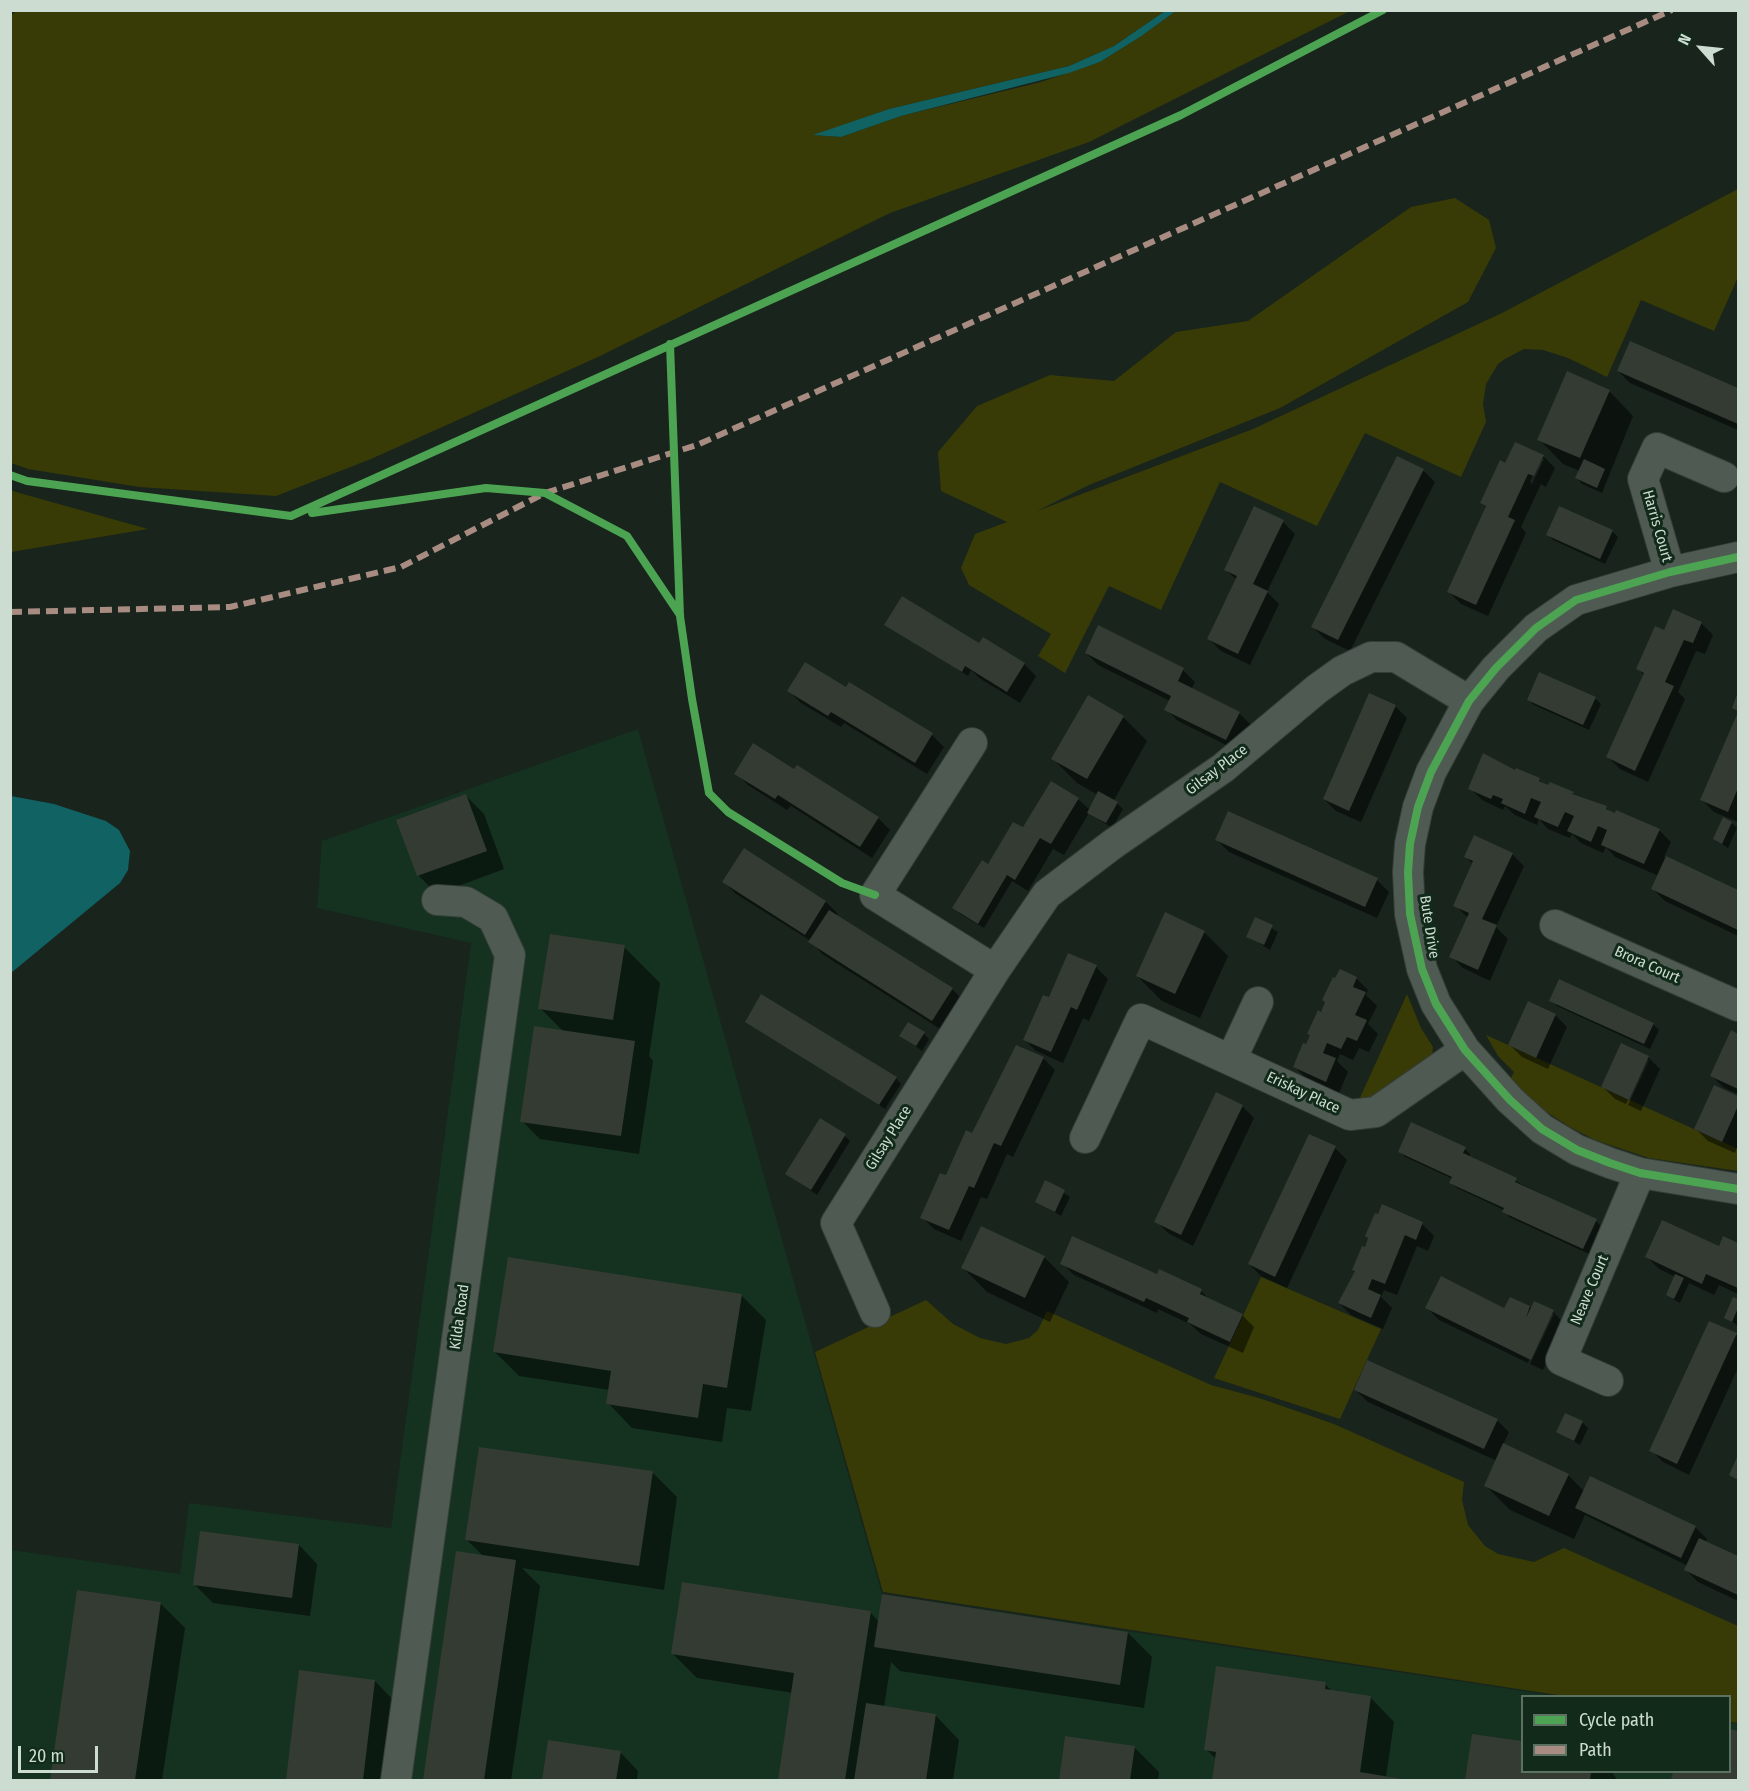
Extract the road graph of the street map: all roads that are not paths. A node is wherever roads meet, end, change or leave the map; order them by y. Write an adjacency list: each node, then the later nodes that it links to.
1 (1724, 477): 3 (street, Harris Court)
2 (1738, 557): 3 (street, Bute Drive)
3 (1670, 572): 4 (street, Bute Drive)
4 (1469, 701): 8 (street, Gilsay Place); 11 (street, Bute Drive)
5 (972, 744): 8 (street)
6 (437, 900): 18 (street, Kilda Road)
7 (1555, 924): 10 (street, Brora Court)
8 (995, 970): 16 (street, Gilsay Place)
9 (1258, 1002): 12 (street)
10 (1738, 1006)
11 (1465, 1050): 12 (street, Eriskay Place); 14 (street, Bute Drive)
12 (1231, 1060): 13 (street, Eriskay Place)
13 (1085, 1138)
14 (1640, 1173): 15 (street, Bute Drive); 17 (street, Neave Court)
15 (1738, 1189)
16 (875, 1312)
17 (1608, 1382)
18 (396, 1780)

